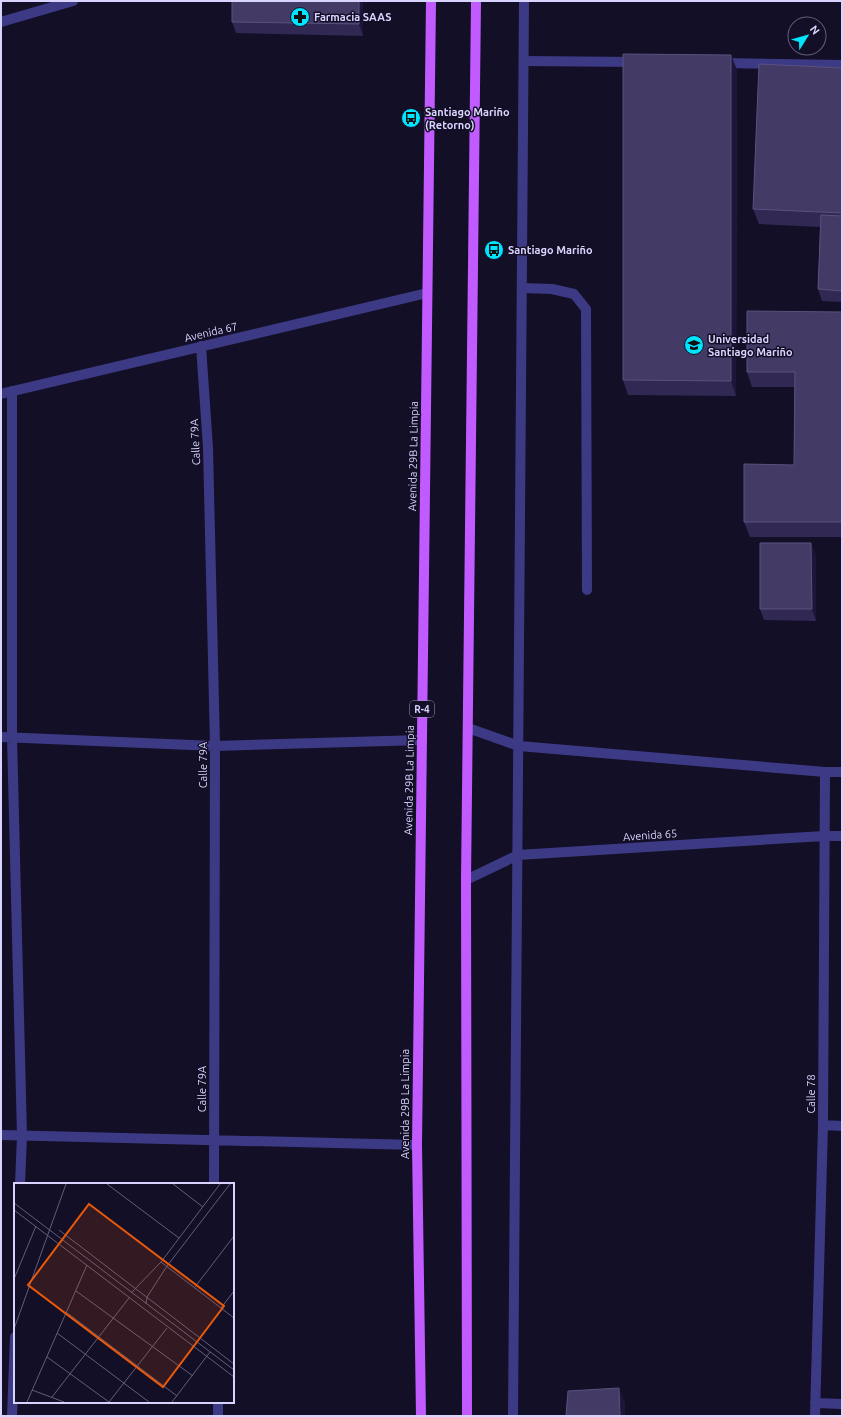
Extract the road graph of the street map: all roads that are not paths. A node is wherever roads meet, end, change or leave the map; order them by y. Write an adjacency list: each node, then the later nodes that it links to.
1 (73, 1): 5 (street)
2 (431, 1): 11 (main road, Avenida 29B La Limpia / R-4)
3 (476, 1): 16 (main road)
4 (524, 1): 6 (street)
5 (1, 22)
6 (524, 61): 7 (street); 10 (street)
7 (646, 62)
8 (709, 63): 9 (street)
9 (842, 66)
10 (522, 288): 15 (street); 21 (street)
11 (427, 293): 12 (street, Avenida 67); 19 (main road, Avenida 29B La Limpia / R-4)
12 (201, 346): 13 (street, Avenida 67); 20 (street, Calle 79A)
13 (12, 391): 14 (street, Avenida 67); 18 (street)
14 (1, 394)
15 (587, 590)
16 (468, 728): 21 (street); 27 (main road)
17 (1, 737): 18 (street)
18 (12, 737): 20 (street); 31 (street)
19 (422, 740): 20 (street); 33 (main road, Avenida 29B La Limpia / R-4)
20 (215, 746): 32 (street, Calle 79A)
21 (519, 746): 22 (street); 26 (street)
22 (825, 772): 23 (street); 24 (street, Calle 78)
23 (842, 772)
24 (824, 836): 25 (street, Avenida 65); 26 (street, Avenida 65); 28 (street, Calle 78)
25 (842, 836)
26 (518, 855): 27 (street, Avenida 65); 44 (street)
27 (466, 880): 43 (main road)
28 (823, 1125): 29 (street); 38 (street, Calle 78)
29 (842, 1126)
30 (1, 1135): 31 (street)
31 (22, 1136): 32 (street); 34 (street)
32 (213, 1140): 33 (street); 35 (street, Calle 79A)
33 (417, 1145): 42 (main road, Avenida 29B La Limpia / R-4)
34 (20, 1183)
35 (214, 1183)
36 (14, 1363): 40 (street)
37 (218, 1403): 41 (street)
38 (815, 1403): 39 (street); 45 (street, Calle 78)
39 (842, 1404)
40 (12, 1416)
41 (218, 1416)
42 (421, 1416)
43 (467, 1416)
44 (513, 1416)
45 (815, 1416)

